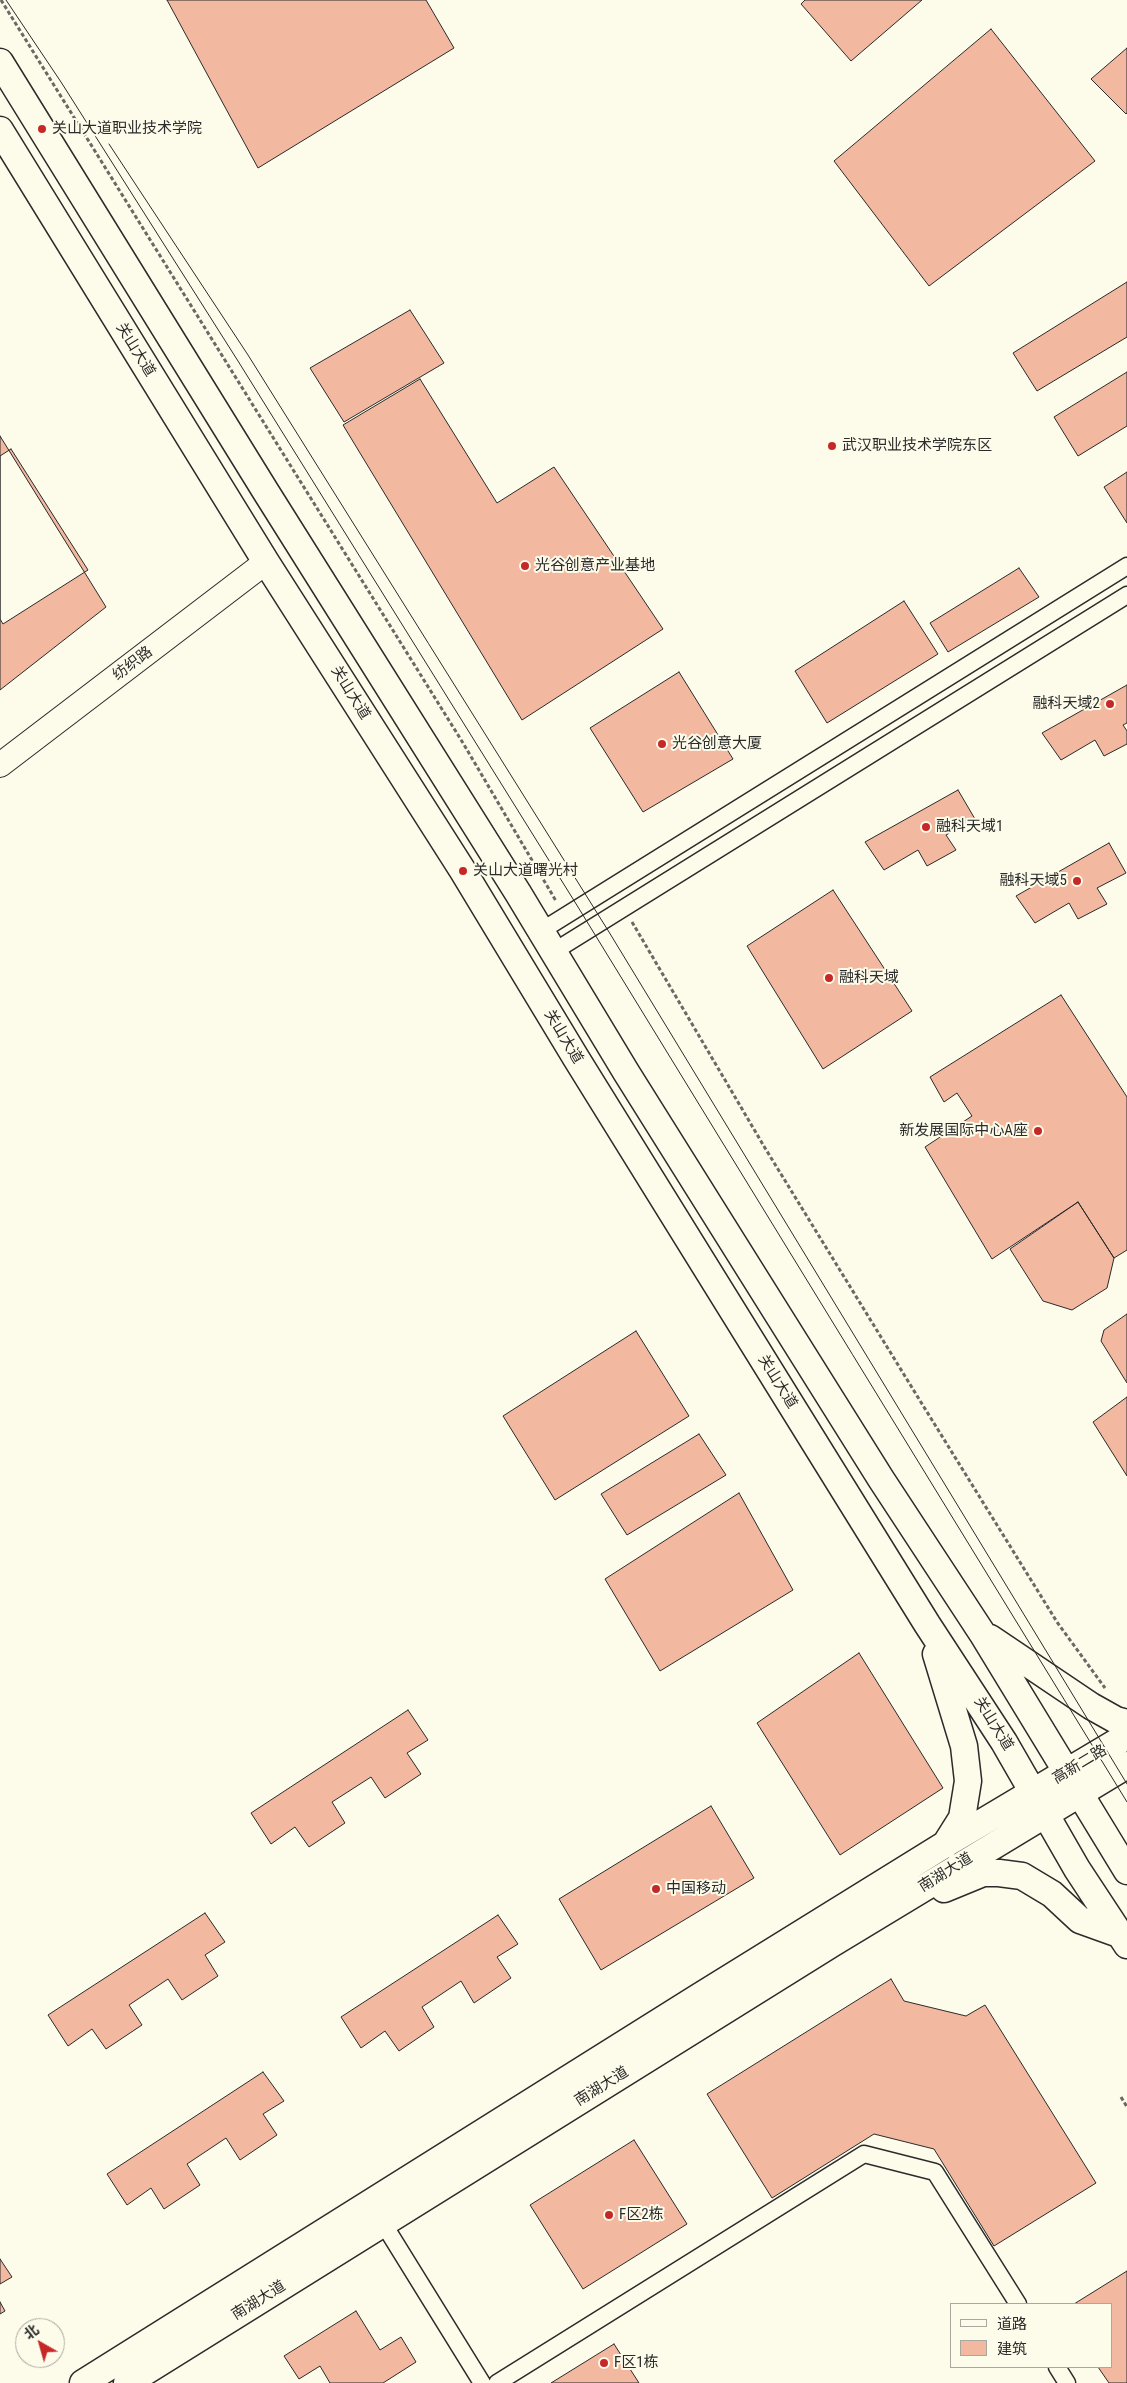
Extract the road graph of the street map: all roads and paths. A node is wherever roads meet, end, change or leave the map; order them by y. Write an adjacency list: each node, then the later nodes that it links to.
1 (1, 0): 8 (path)
2 (0, 62): 10 (main road)
3 (0, 130): 4 (main road, 关山大道)
4 (266, 562): 7 (main road, 纺织路); 11 (main road, 关山大道)
5 (1127, 566): 8 (street)
6 (1127, 595): 10 (street)
7 (0, 765)
8 (565, 916): 10 (street)
9 (625, 925): 13 (path)
10 (547, 941): 12 (main road)
11 (927, 1624): 18 (main road, 关山大道); 19 (main road)
12 (982, 1632): 14 (main road); 17 (main road)
13 (1110, 1694)
14 (1127, 1723)
15 (1127, 1736): 17 (main road, 高新二路)
16 (1127, 1765): 17 (main road, 高新二路)
17 (1073, 1783): 18 (main road, 南湖大道); 20 (main road)
18 (1039, 1803): 19 (main road, 南湖大道); 21 (main road, 关山大道); 22 (main road, 南湖大道)
19 (944, 1845): 28 (main road, 南湖大道)
20 (1127, 1871)
21 (1123, 1940): 22 (main road)
22 (833, 1942): 25 (main road, 南湖大道)
23 (1121, 2097): 24 (path)
24 (1127, 2107)
25 (383, 2223): 29 (main road, 南湖大道); 30 (street)
26 (1017, 2303): 31 (street)
27 (1058, 2368): 32 (street)
28 (83, 2383)
29 (127, 2383)
30 (482, 2383)
31 (497, 2383)
32 (1067, 2383)

